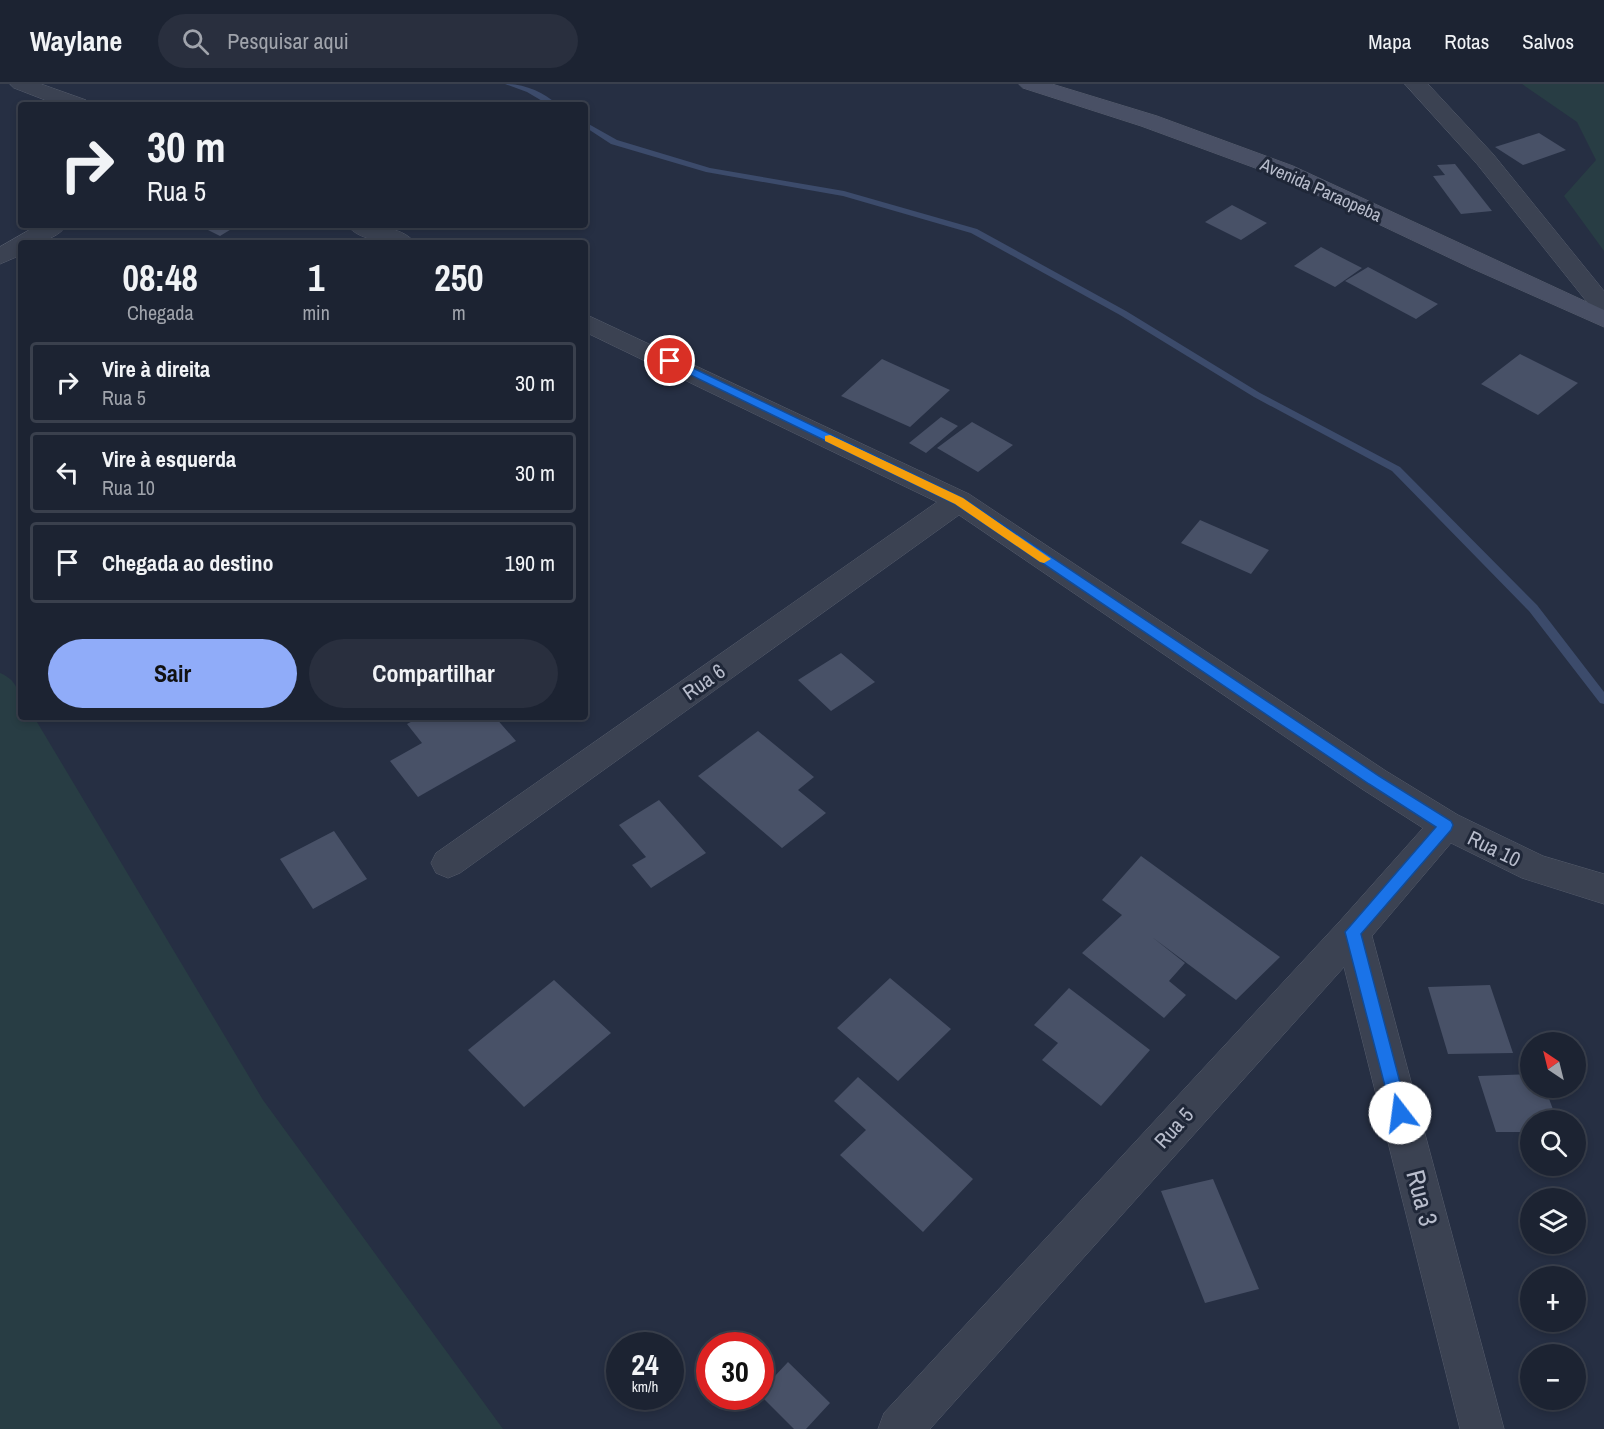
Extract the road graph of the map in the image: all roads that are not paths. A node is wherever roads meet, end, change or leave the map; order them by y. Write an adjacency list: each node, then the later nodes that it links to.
1 (21, 84): 4 (street)
2 (1030, 84): 12 (main road, Avenida Paraopeba)
3 (1416, 84): 11 (street)
4 (70, 102)
5 (50, 228): 7 (street)
6 (366, 228): 8 (street)
7 (30, 240)
8 (396, 240)
9 (18, 247): 10 (street)
10 (0, 257)
11 (1604, 307)
12 (1604, 319)
13 (588, 323): 14 (street, Rua 10)
14 (959, 501): 15 (street, Rua 10); 16 (street, Rua 6)
15 (1446, 825): 17 (street, Rua 10); 18 (street, Rua 5)
16 (448, 863)
17 (1604, 889)
18 (1353, 932): 19 (street, Rua 5); 20 (street, Rua 3)
19 (900, 1429)
20 (1482, 1429)

